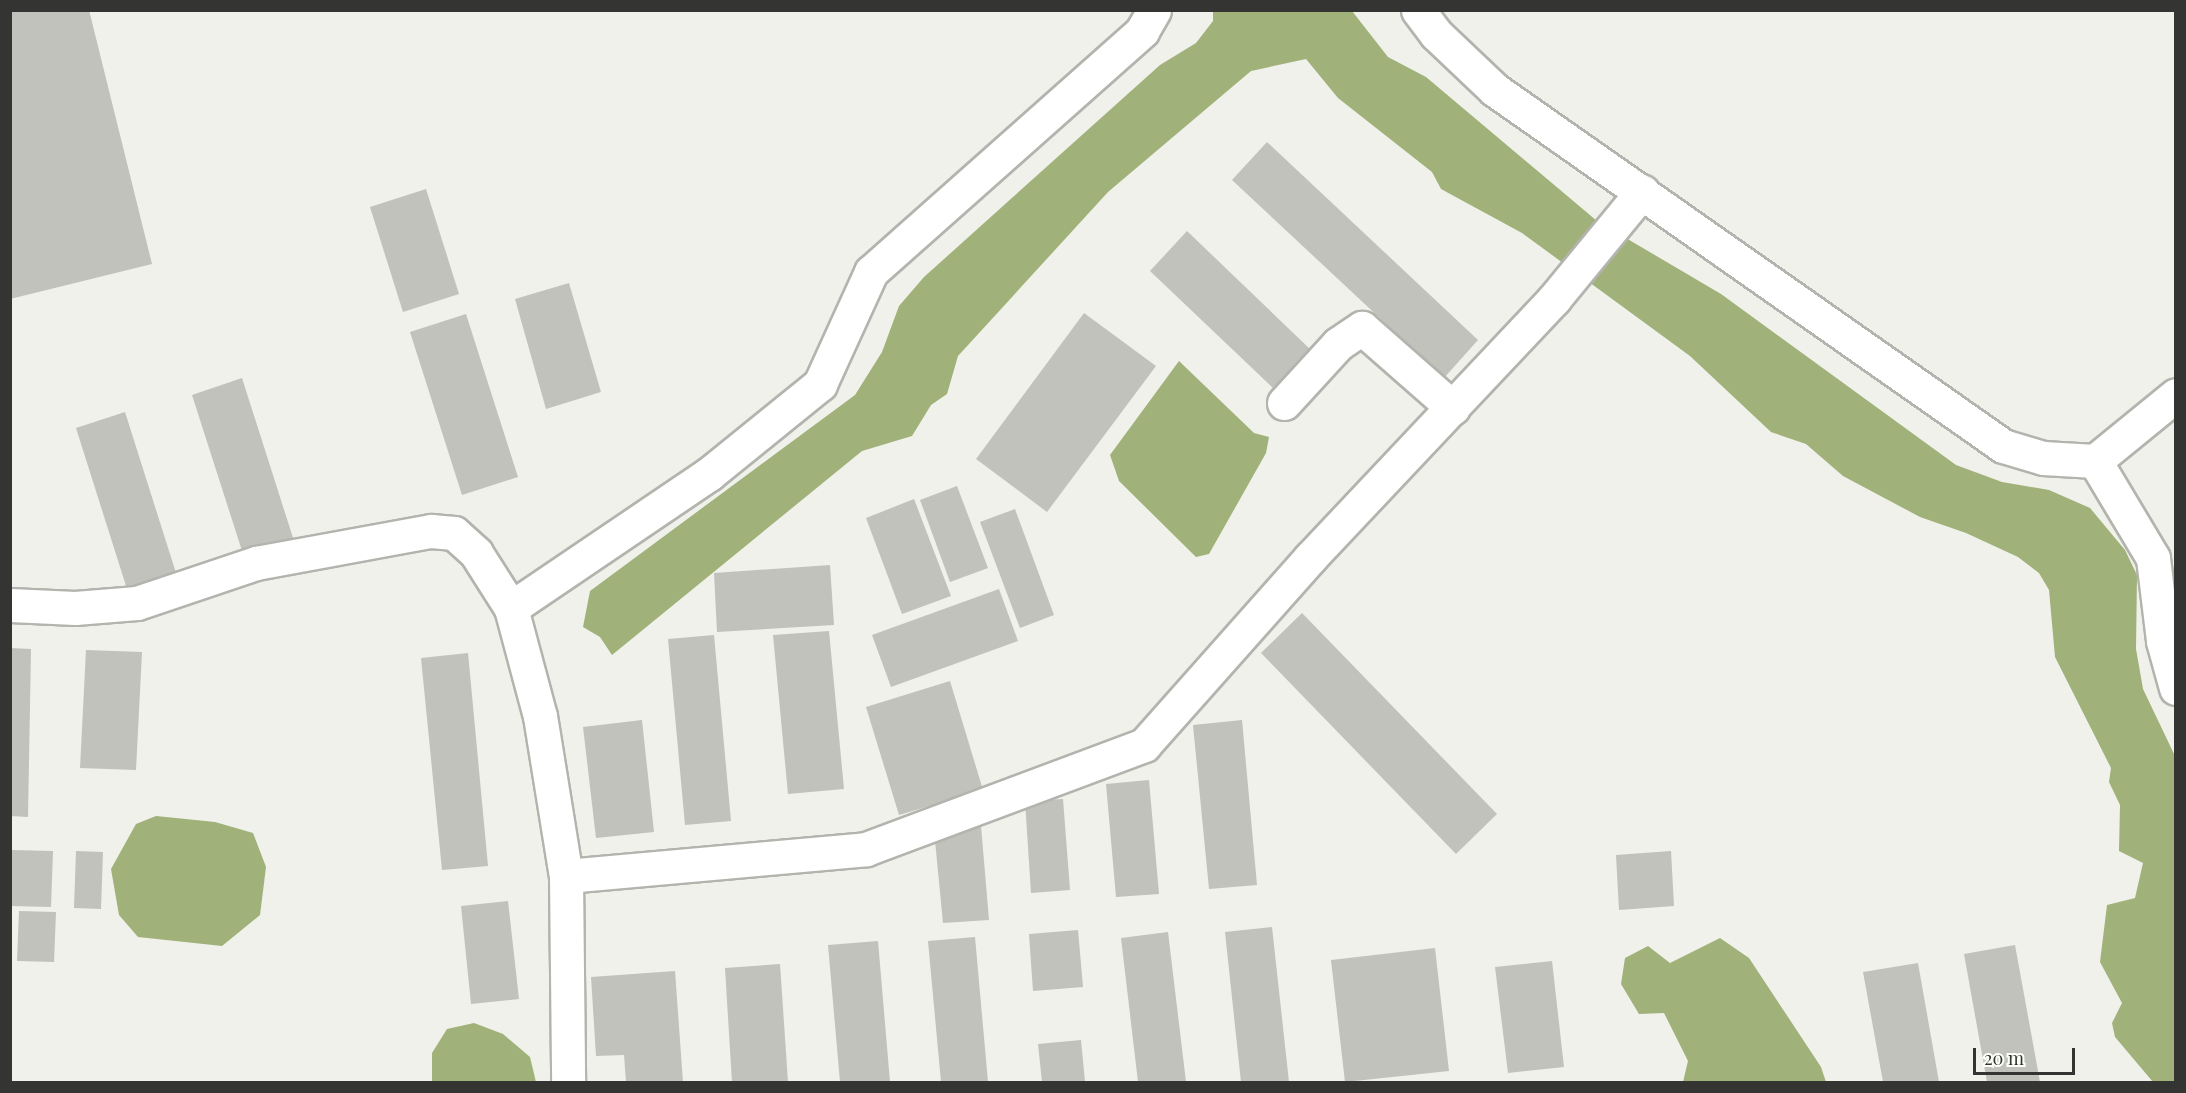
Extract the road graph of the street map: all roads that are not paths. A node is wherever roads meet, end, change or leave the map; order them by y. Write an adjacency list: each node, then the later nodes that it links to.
1 (1154, 10): 9 (street)
2 (1418, 10): 3 (street)
3 (1642, 192): 6 (street); 7 (street)
4 (2175, 395): 7 (street)
5 (1284, 403): 6 (street)
6 (1453, 408): 11 (street)
7 (2095, 462): 10 (street)
8 (10, 605): 9 (street)
9 (511, 608): 11 (street)
10 (2175, 688)
11 (566, 876): 12 (street)
12 (568, 1083)

